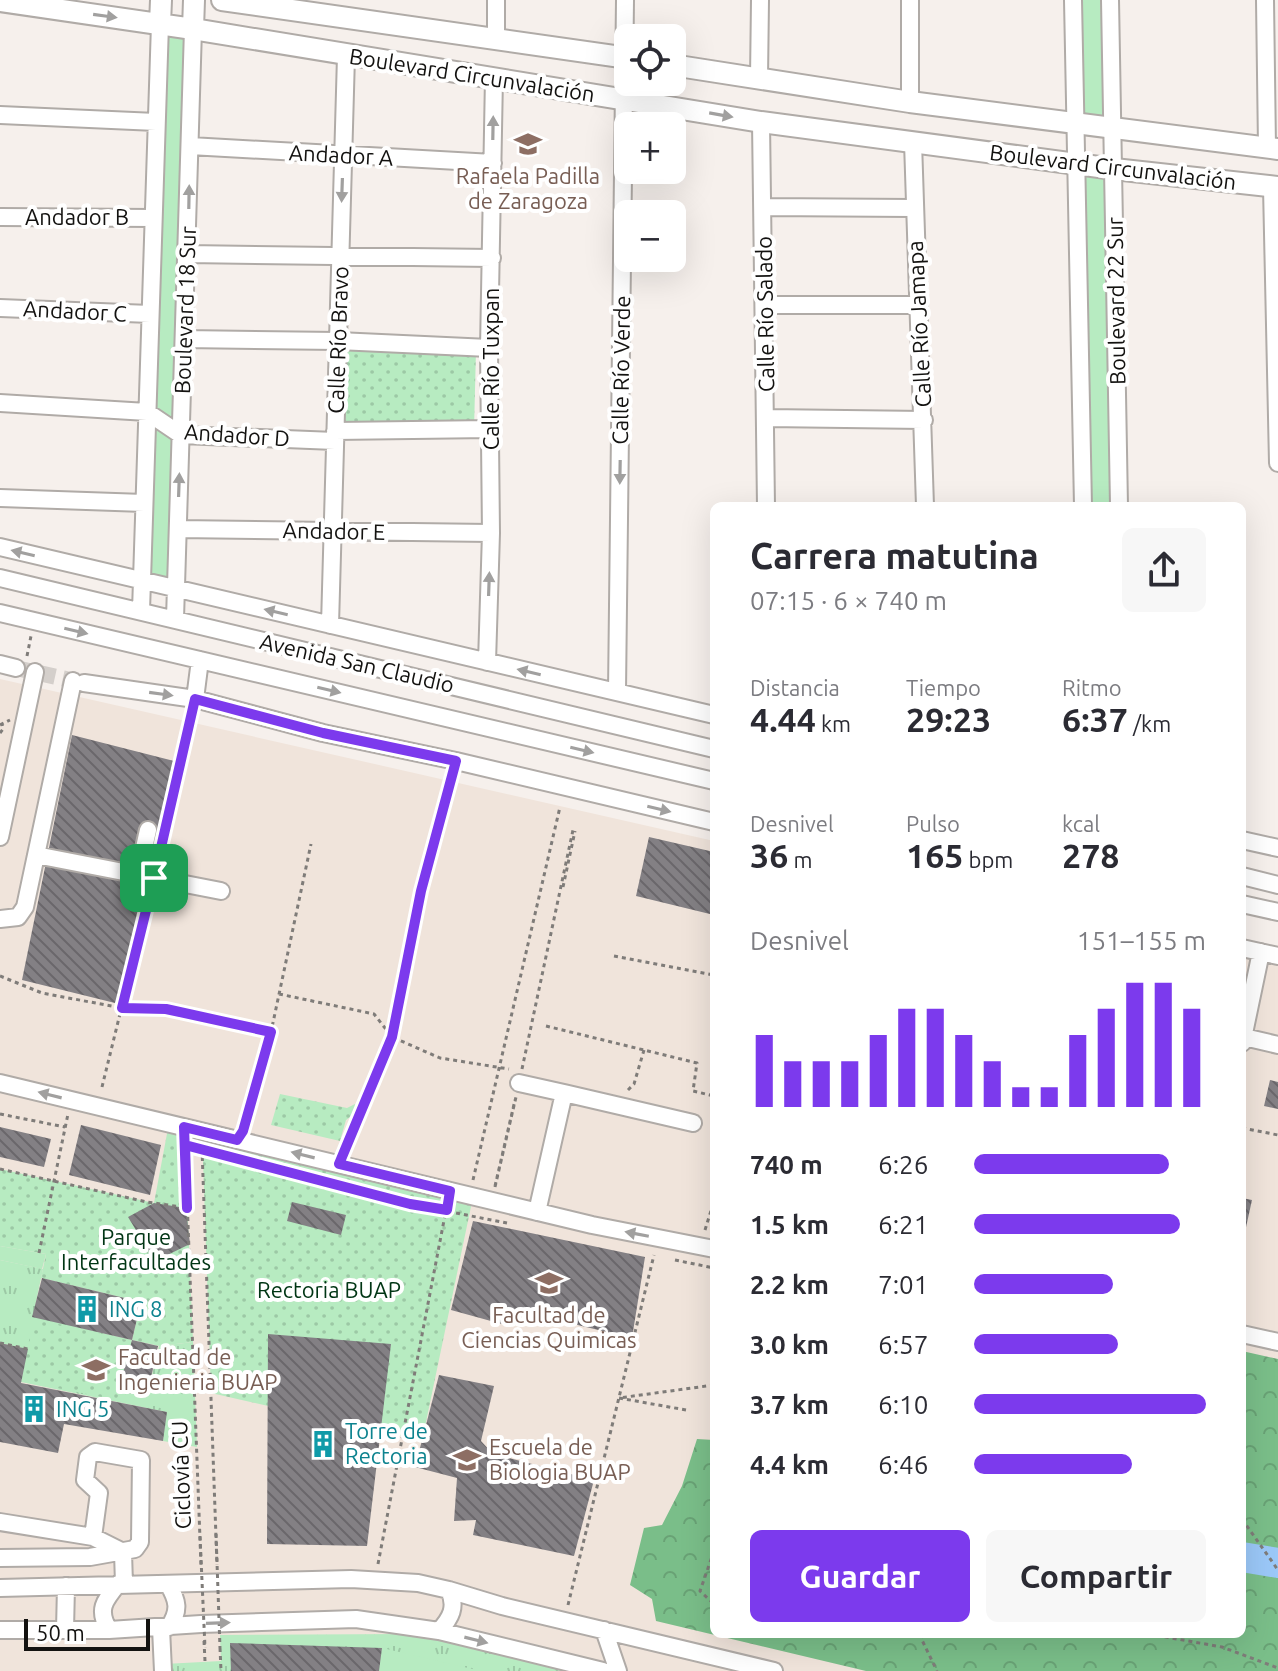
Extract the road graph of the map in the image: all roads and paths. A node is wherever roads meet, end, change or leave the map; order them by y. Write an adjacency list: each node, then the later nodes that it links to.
1 (161, 0): 13 (main road, Boulevard 18 Sur)
2 (194, 0): 15 (main road, Boulevard 18 Sur)
3 (222, 0): 12 (main road, Boulevard Circunvalación)
4 (496, 0): 16 (street)
5 (625, 0): 14 (street, Calle Río Verde)
6 (760, 0): 21 (street)
7 (910, 0): 23 (street)
8 (1073, 0): 27 (street, Boulevard 22 Sur)
9 (1110, 0): 28 (street, Boulevard 22 Sur)
10 (1265, 0): 31 (street)
11 (0, 1): 13 (main road, Boulevard Circunvalación, one-way to 13)
12 (344, 8): 16 (main road, Boulevard Circunvalación)
13 (160, 24): 15 (main road, Boulevard Circunvalación); 25 (street, Boulevard 18 Sur)
14 (625, 24)
15 (193, 29): 17 (main road, Boulevard Circunvalación); 30 (street, Boulevard 18 Sur)
16 (496, 38): 18 (main road, Boulevard Circunvalación)
17 (346, 56): 20 (main road, Boulevard Circunvalación); 32 (street, Calle Río Bravo)
18 (614, 56)
19 (686, 67): 21 (main road, Boulevard Circunvalación)
20 (494, 77): 22 (main road, Boulevard Circunvalación); 33 (street, Calle Río Tuxpan, one-way to 20)
21 (759, 78): 23 (main road, Boulevard Circunvalación)
22 (625, 98): 26 (main road, Boulevard Circunvalación, one-way to 26); 79 (street, Calle Río Verde, one-way to 79)
23 (910, 102): 27 (main road, Boulevard Circunvalación)
24 (0, 115): 25 (street)
25 (156, 122): 40 (street, Boulevard 18 Sur)
26 (761, 122): 29 (main road, Boulevard Circunvalación); 37 (street, Calle Río Salado)
27 (1075, 123): 28 (main road, Boulevard Circunvalación); 34 (street, Boulevard 22 Sur)
28 (1112, 129): 31 (main road, Boulevard Circunvalación); 35 (street, Boulevard 22 Sur)
29 (913, 142): 34 (main road, Boulevard Circunvalación); 38 (street, Calle Río Jamapa)
30 (190, 146): 32 (street, Andador A); 41 (street, Boulevard 18 Sur, one-way to 30)
31 (1272, 148)
32 (343, 155): 33 (street, Andador A); 42 (street, Calle Río Bravo, one-way to 42)
33 (493, 163): 43 (street, Calle Río Tuxpan)
34 (1076, 163): 35 (main road, Boulevard Circunvalación); 62 (street, Boulevard 22 Sur)
35 (1114, 169): 36 (main road, Boulevard Circunvalación); 63 (street, Boulevard 22 Sur)
36 (1275, 187): 58 (street)
37 (763, 207): 38 (street); 44 (street, Calle Río Salado)
38 (913, 208): 45 (street, Calle Río Jamapa)
39 (0, 217): 40 (street, Andador B)
40 (153, 218): 47 (street, Boulevard 18 Sur)
41 (187, 254): 42 (street); 48 (street, Boulevard 18 Sur)
42 (340, 258): 43 (street); 49 (street, Calle Río Bravo)
43 (492, 258): 50 (street, Calle Río Tuxpan)
44 (765, 305): 45 (street); 53 (street, Calle Río Salado)
45 (917, 305): 54 (street, Calle Río Jamapa)
46 (0, 308): 47 (street, Andador C)
47 (150, 314): 52 (street, Boulevard 18 Sur)
48 (184, 339): 49 (street); 56 (street, Boulevard 18 Sur)
49 (338, 341): 50 (street); 57 (street, Calle Río Bravo)
50 (489, 348): 55 (street, Calle Río Tuxpan)
51 (0, 403): 52 (street)
52 (147, 412): 56 (street, Andador D); 64 (street, Boulevard 18 Sur)
53 (767, 418): 54 (street); 60 (street, Calle Río Salado)
54 (924, 420): 61 (street, Calle Río Jamapa)
55 (490, 429): 57 (street, Andador D); 67 (street, Calle Río Tuxpan)
56 (181, 435): 57 (street, Andador D); 65 (street, Boulevard 18 Sur, one-way to 56)
57 (335, 436): 66 (street, Calle Río Bravo)
58 (1278, 463)
59 (0, 498): 64 (street)
60 (766, 502)
61 (925, 502)
62 (1083, 502)
63 (1119, 502)
64 (144, 503): 70 (street, Boulevard 18 Sur)
65 (178, 529): 66 (street, Andador E); 71 (street, Boulevard 18 Sur)
66 (333, 531): 67 (street, Andador E); 75 (street, Calle Río Bravo)
67 (491, 533): 77 (street, Calle Río Tuxpan, one-way to 67)
68 (0, 547): 70 (street, Avenida San Claudio, one-way to 68)
69 (0, 578): 72 (street, Avenida San Claudio)
70 (142, 581): 71 (street, Avenida San Claudio); 72 (street, Boulevard 18 Sur)
71 (176, 589): 74 (street, Boulevard 18 Sur); 75 (street, Avenida San Claudio, one-way to 71)
72 (141, 611): 74 (street, Avenida San Claudio)
73 (0, 613): 76 (street, Avenida San Claudio, one-way to 76)
74 (175, 619): 84 (street, Avenida San Claudio)
75 (330, 625): 77 (street, Avenida San Claudio)
76 (200, 660): 80 (street); 86 (street, Avenida San Claudio, one-way to 86)
77 (487, 662): 79 (street, Avenida San Claudio, one-way to 77)
78 (35, 672): 91 (street)
79 (617, 692): 81 (street, Avenida San Claudio)
80 (195, 699): 85 (street); 90 (path); 95 (street, one-way to 80)
81 (710, 714)
82 (2, 724): 83 (path)
83 (0, 733)
84 (710, 748)
85 (456, 761): 88 (street, one-way to 88); 113 (path)
86 (710, 780)
87 (560, 807): 117 (path)
88 (710, 821)
89 (574, 831): 118 (path)
90 (156, 832): 96 (street)
91 (0, 837)
92 (1246, 841): 94 (street)
93 (311, 844): 108 (path)
94 (1278, 848)
95 (36, 855): 96 (street); 102 (street)
96 (146, 876): 99 (street); 109 (path)
97 (1246, 877): 98 (street)
98 (1278, 885)
99 (221, 891)
100 (1246, 905): 101 (street)
101 (1278, 912)
102 (0, 919)
103 (1246, 949): 104 (street)
104 (1270, 954): 111 (street)
105 (614, 956): 106 (path)
106 (710, 974)
107 (0, 976): 109 (path)
108 (279, 994): 112 (path); 113 (path)
109 (122, 1008): 112 (path); 120 (path)
110 (546, 1026): 116 (path)
111 (1246, 1030)
112 (271, 1032): 132 (path)
113 (392, 1037): 117 (path); 136 (path)
114 (1246, 1040): 115 (street)
115 (1278, 1045)
116 (644, 1050): 122 (path); 124 (path)
117 (499, 1067): 118 (path); 138 (path)
118 (517, 1080): 118 (path); 121 (street); 141 (path)
119 (0, 1083): 123 (street, one-way to 119)
120 (102, 1087)
121 (564, 1093): 124 (street); 144 (street)
122 (710, 1095)
123 (71, 1100): 127 (path); 128 (street)
124 (615, 1105): 126 (street)
125 (0, 1114): 127 (path)
126 (693, 1123)
127 (65, 1127): 139 (path)
128 (184, 1127): 130 (street); 133 (path)
129 (1246, 1129): 131 (path)
130 (202, 1131): 132 (street); 134 (path)
131 (1278, 1135)
132 (237, 1140): 136 (street, one-way to 132)
133 (185, 1145): 134 (path); 142 (path)
134 (202, 1149): 168 (path, Ciclovía CU); 175 (path, bridge)
135 (232, 1157): 143 (path)
136 (339, 1164): 140 (street)
137 (0, 1169): 139 (path)
138 (473, 1180)
139 (55, 1181): 142 (path); 147 (path)
140 (450, 1191): 143 (path); 144 (street)
141 (495, 1191)
142 (187, 1208): 168 (path, Ciclovía CU); 183 (path, bridge)
143 (447, 1210): 145 (path); 165 (path)
144 (537, 1212): 146 (street, one-way to 144)
145 (521, 1226)
146 (710, 1248)
147 (39, 1253)
148 (654, 1255): 156 (path)
149 (668, 1258): 150 (path)
150 (710, 1267)
151 (1246, 1335): 152 (street)
152 (1278, 1342)
153 (0, 1343): 154 (path)
154 (28, 1349)
155 (710, 1386): 156 (path)
156 (619, 1398): 157 (path); 173 (path)
157 (686, 1410)
158 (0, 1522): 160 (street)
159 (1246, 1525): 164 (path)
160 (93, 1537): 161 (street); 161 (street)
161 (123, 1552): 162 (street); 166 (street)
162 (0, 1558)
163 (710, 1562): 172 (path)
164 (1278, 1570)
165 (374, 1581): 168 (street); 171 (street)
166 (121, 1584): 167 (street); 169 (street); 178 (street)
167 (168, 1584): 168 (street); 174 (street)
168 (210, 1584): 175 (path, Ciclovía CU); 175 (path, Ciclovía CU)
169 (66, 1586): 170 (street); 177 (street)
170 (0, 1588)
171 (449, 1590): 173 (street); 180 (street)
172 (710, 1600)
173 (565, 1620): 179 (street)
174 (165, 1627): 175 (street); 178 (street); 185 (street)
175 (214, 1627): 180 (street); 183 (path, Ciclovía CU); 187 (path, bridge)
176 (0, 1630): 177 (street)
177 (65, 1630): 178 (street)
178 (109, 1630)
179 (604, 1630): 189 (street); 190 (street)
180 (439, 1631): 188 (street, one-way to 188)
181 (921, 1638): 191 (path)
182 (1171, 1638): 184 (path)
183 (205, 1661): 186 (path)
184 (1278, 1668)
185 (163, 1671)
186 (205, 1671)
187 (221, 1671)
188 (603, 1671)
189 (618, 1671)
190 (774, 1671)
191 (937, 1671)

